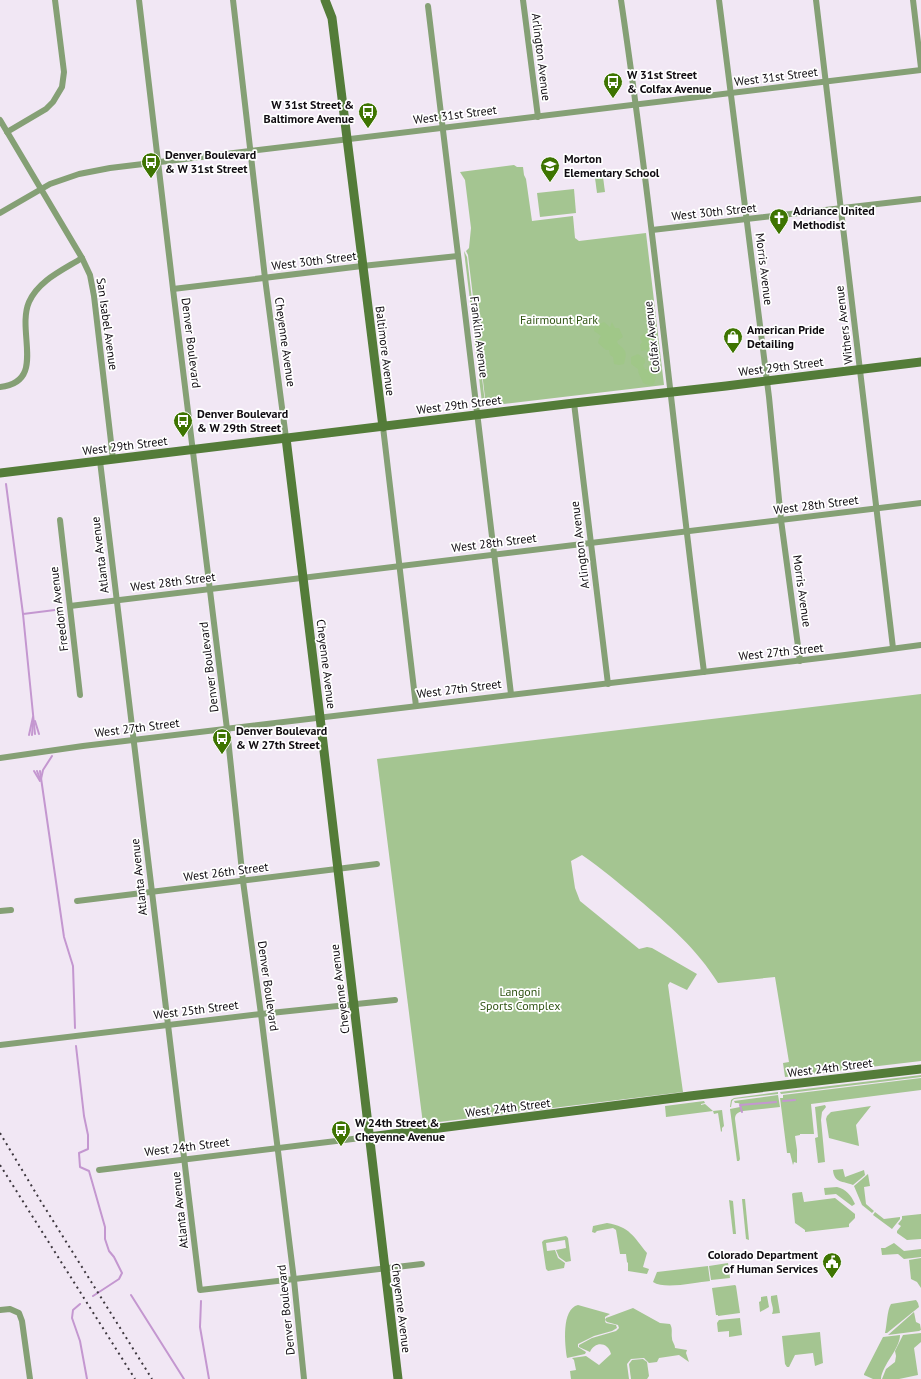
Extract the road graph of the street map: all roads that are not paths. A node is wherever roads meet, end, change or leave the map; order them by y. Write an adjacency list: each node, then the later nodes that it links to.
1 (55, 0): 18 (street)
2 (139, 0): 21 (street, Denver Boulevard)
3 (233, 0): 20 (street, Cheyenne Avenue)
4 (325, 0): 19 (street, Baltimore Avenue)
5 (523, 0): 15 (street, Arlington Avenue)
6 (621, 0): 14 (street, Colfax Avenue)
7 (719, 0): 13 (street, Morris Avenue)
8 (816, 0): 12 (street, Withers Avenue)
9 (913, 0): 11 (street)
10 (428, 6): 17 (street, Franklin Avenue)
11 (921, 69): 12 (street, West 31st Street)
12 (826, 82): 13 (street, West 31st Street); 24 (street, Withers Avenue)
13 (730, 93): 14 (street, West 31st Street); 26 (street, Morris Avenue)
14 (636, 105): 15 (street, West 31st Street); 27 (street, Colfax Avenue)
15 (538, 116): 17 (street, West 31st Street)
16 (0, 120): 18 (street, San Isabel Avenue)
17 (444, 128): 19 (street, West 31st Street); 28 (street, Franklin Avenue)
18 (7, 132): 22 (street, San Isabel Avenue)
19 (348, 139): 20 (street, West 31st Street); 30 (street, Baltimore Avenue)
20 (251, 151): 21 (street, West 31st Street); 31 (street, Cheyenne Avenue)
21 (158, 163): 22 (street, West 31st Street); 32 (street, Denver Boulevard)
22 (41, 189): 25 (street, West 31st Street); 29 (street, San Isabel Avenue)
23 (921, 199): 24 (street, West 30th Street)
24 (841, 208): 26 (street, West 30th Street); 34 (street, Withers Avenue)
25 (0, 213)
26 (746, 219): 27 (street, West 30th Street); 35 (street, Morris Avenue)
27 (652, 230): 37 (street, Colfax Avenue)
28 (458, 256): 30 (street, West 30th Street); 39 (street, Franklin Avenue)
29 (82, 258): 36 (street); 43 (street, San Isabel Avenue)
30 (362, 266): 31 (street, West 30th Street); 40 (street, Baltimore Avenue)
31 (265, 278): 32 (street, West 30th Street); 41 (street, Cheyenne Avenue)
32 (173, 289): 42 (street, Denver Boulevard)
33 (921, 362): 34 (street, West 29th Street)
34 (860, 369): 35 (street, West 29th Street); 47 (street, Withers Avenue)
35 (767, 381): 37 (street, West 29th Street); 49 (street, Morris Avenue)
36 (0, 388)
37 (669, 392): 38 (street, West 29th Street); 50 (street, Colfax Avenue)
38 (574, 403): 39 (street, West 29th Street); 51 (street, Arlington Avenue)
39 (477, 415): 40 (street, West 29th Street); 52 (street, Franklin Avenue)
40 (382, 427): 41 (street, West 29th Street); 53 (street, Baltimore Avenue)
41 (286, 438): 42 (street, West 29th Street); 54 (street, Cheyenne Avenue)
42 (193, 450): 43 (street, West 29th Street); 55 (street, Denver Boulevard)
43 (113, 460): 44 (street, West 29th Street)
44 (100, 461): 45 (street, West 29th Street); 56 (street, Atlanta Avenue)
45 (0, 473)
46 (921, 503): 47 (street, West 28th Street)
47 (878, 509): 49 (street, West 28th Street); 59 (street, Withers Avenue)
48 (60, 520): 57 (street, Freedom Avenue)
49 (781, 520): 50 (street, West 28th Street); 60 (street, Morris Avenue)
50 (686, 532): 51 (street, West 28th Street); 61 (street, Colfax Avenue)
51 (590, 543): 52 (street, West 28th Street); 62 (street, Arlington Avenue)
52 (495, 554): 53 (street, West 28th Street); 63 (street, Franklin Avenue)
53 (399, 566): 54 (street, West 28th Street); 65 (street, Baltimore Avenue)
54 (303, 578): 55 (street, West 28th Street); 66 (street, Cheyenne Avenue)
55 (210, 589): 56 (street, West 28th Street); 67 (street, Denver Boulevard)
56 (117, 600): 57 (street, West 28th Street); 68 (street, Atlanta Avenue)
57 (70, 606): 64 (street, Freedom Avenue)
58 (921, 645): 59 (street, West 27th Street)
59 (893, 648): 60 (street, West 27th Street)
60 (800, 660): 61 (street, West 27th Street)
61 (704, 672): 62 (street, West 27th Street)
62 (608, 684): 63 (street, West 27th Street)
63 (511, 694): 65 (street, West 27th Street)
64 (80, 695)
65 (416, 706): 66 (street, West 27th Street)
66 (320, 717): 67 (street, West 27th Street); 71 (street, Cheyenne Avenue)
67 (227, 729): 68 (street, West 27th Street); 72 (street, Denver Boulevard)
68 (134, 740): 69 (street, West 27th Street); 73 (street, Atlanta Avenue)
69 (0, 758)
70 (377, 864): 71 (street, West 26th Street)
71 (338, 869): 72 (street, West 26th Street); 78 (street, Cheyenne Avenue)
72 (243, 881): 73 (street, West 26th Street); 79 (street, Denver Boulevard)
73 (152, 891): 74 (street, West 26th Street); 80 (street, Atlanta Avenue)
74 (77, 901)
75 (11, 910): 76 (street)
76 (0, 911)
77 (395, 1000): 78 (street, West 25th Street)
78 (354, 1004): 79 (street, West 25th Street); 83 (street, Cheyenne Avenue)
79 (261, 1014): 80 (street, West 25th Street); 84 (street, Denver Boulevard)
80 (168, 1025): 81 (street, West 25th Street); 85 (street, Atlanta Avenue)
81 (0, 1045)
82 (921, 1069): 83 (street, West 24th Street)
83 (369, 1137): 84 (street, West 24th Street); 88 (street, Cheyenne Avenue)
84 (277, 1149): 85 (street, West 24th Street); 89 (street, Denver Boulevard)
85 (185, 1159): 86 (street, West 24th Street); 89 (street, Atlanta Avenue)
86 (99, 1170)
87 (422, 1264): 88 (street)
88 (384, 1268): 89 (street); 93 (street, Cheyenne Avenue)
89 (294, 1280): 92 (street, Denver Boulevard)
90 (0, 1310): 91 (street)
91 (30, 1379)
92 (304, 1379)
93 (398, 1379)

